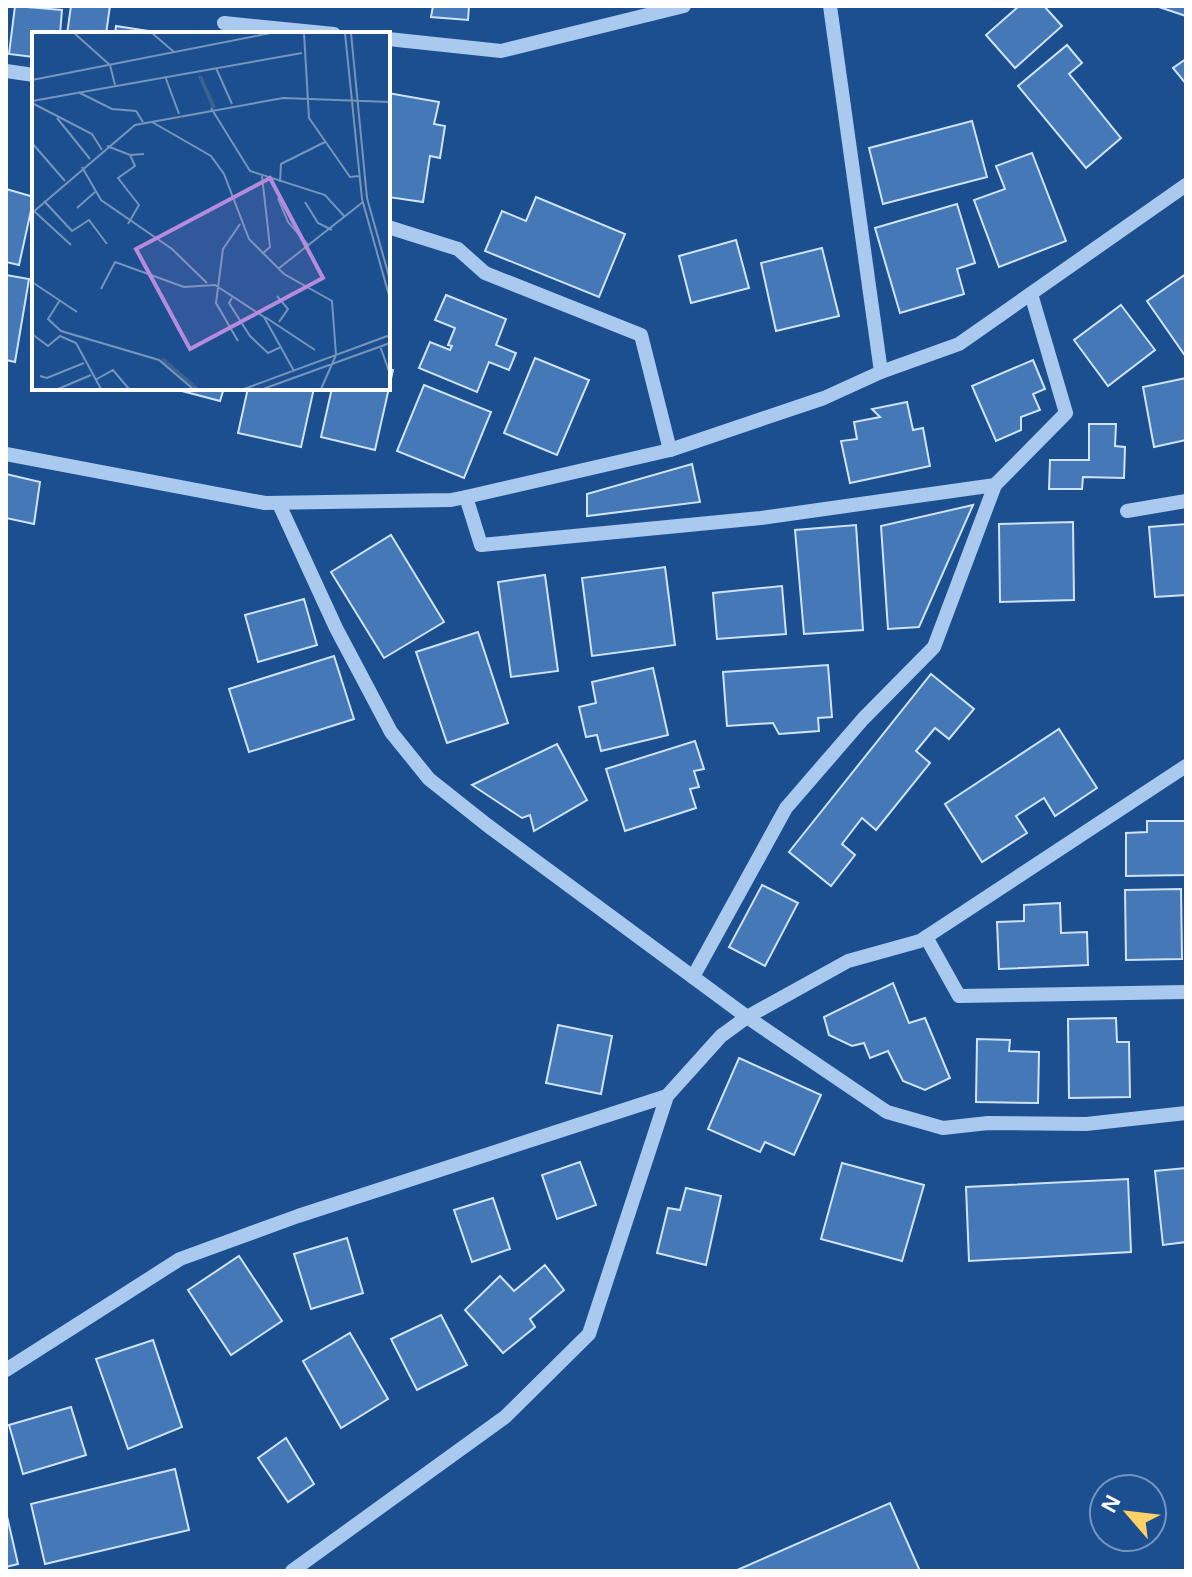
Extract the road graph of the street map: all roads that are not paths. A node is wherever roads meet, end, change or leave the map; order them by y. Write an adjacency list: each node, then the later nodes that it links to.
1 (684, 6): 5 (street)
2 (830, 6): 11 (street)
3 (224, 23): 4 (street)
4 (314, 32)
5 (390, 39)
6 (6, 71): 7 (street)
7 (32, 75)
8 (1186, 185): 10 (street)
9 (390, 228): 12 (street)
10 (1031, 294): 11 (street); 14 (street)
11 (881, 372): 12 (street)
12 (670, 450): 15 (street)
13 (6, 454): 17 (street)
14 (995, 485): 15 (street); 21 (street)
15 (466, 497): 17 (street)
16 (1186, 501): 18 (street)
17 (279, 504): 21 (street)
18 (1127, 511)
19 (1186, 766): 20 (street)
20 (926, 937): 22 (street); 23 (street)
21 (693, 977): 23 (street)
22 (1186, 992)
23 (747, 1017): 24 (street); 25 (street)
24 (667, 1096): 26 (street); 27 (street)
25 (1186, 1113)
26 (6, 1370)
27 (292, 1571)

